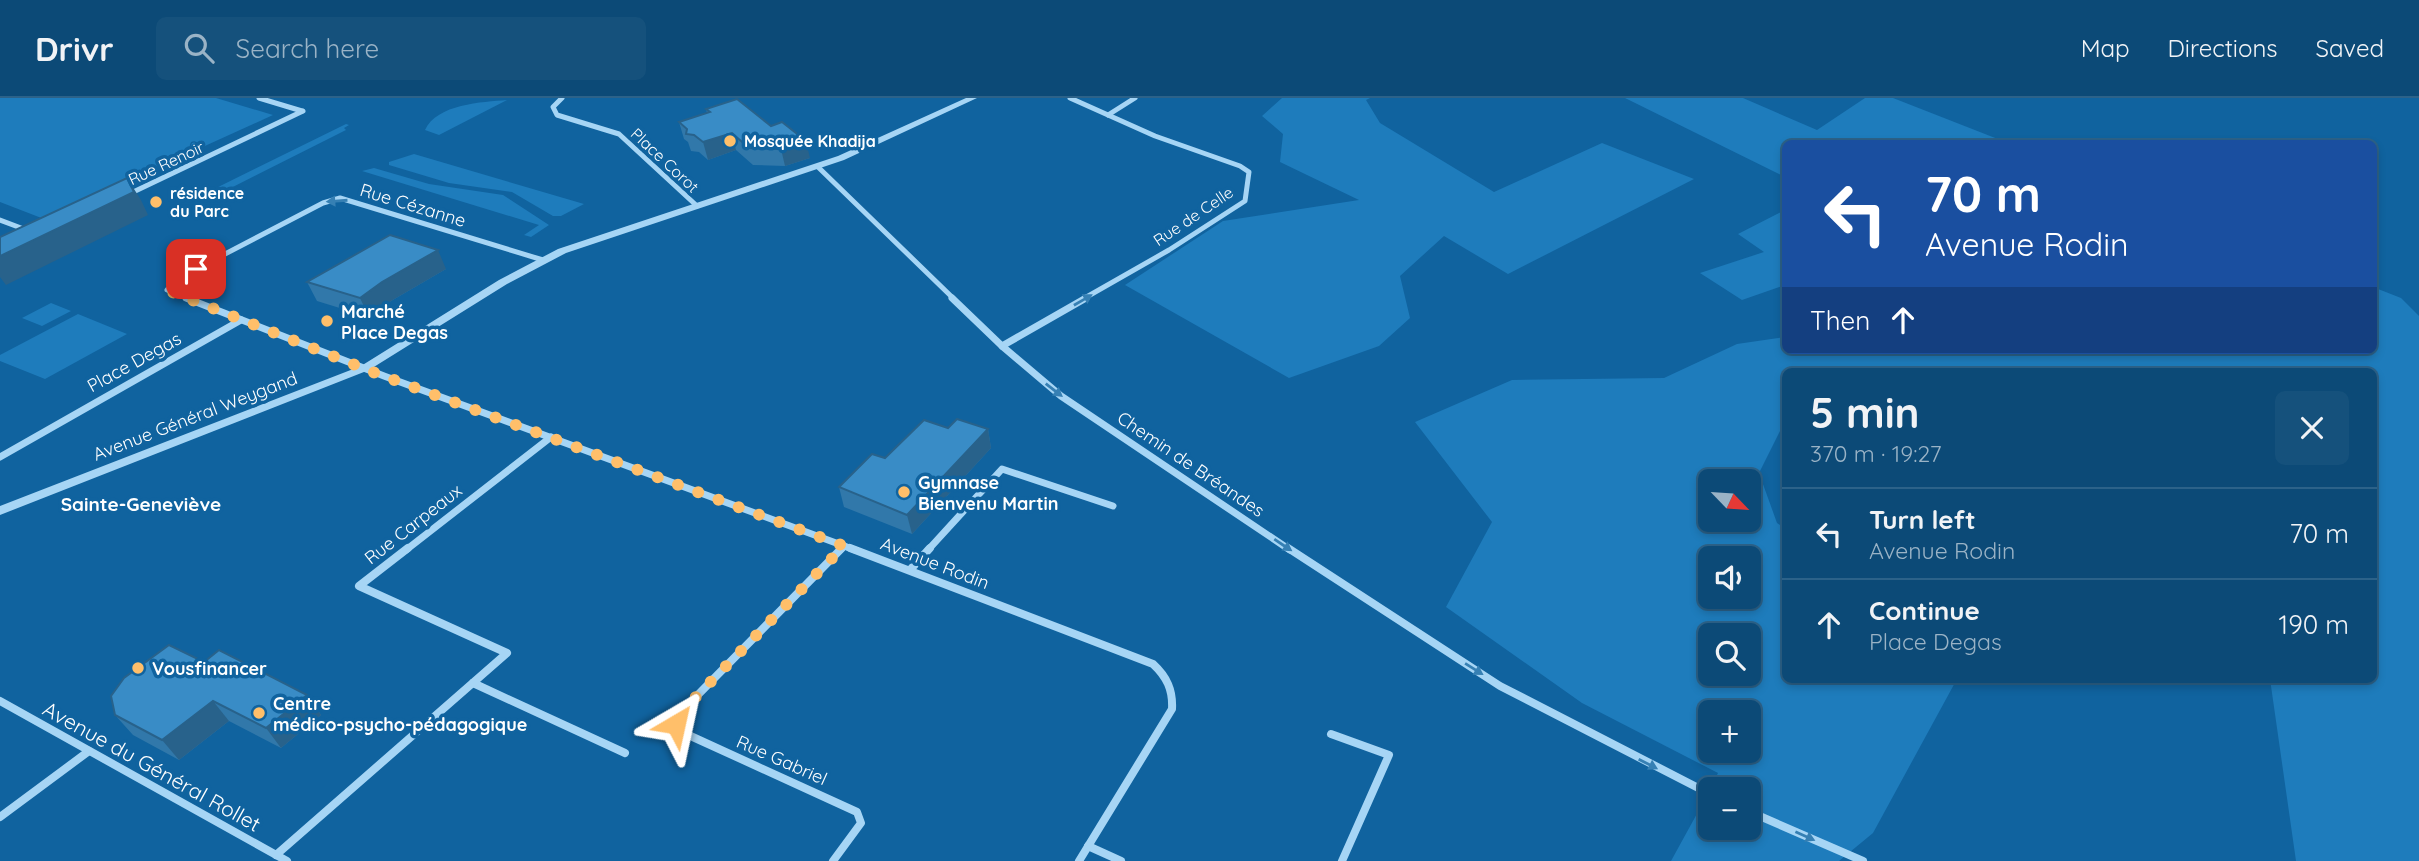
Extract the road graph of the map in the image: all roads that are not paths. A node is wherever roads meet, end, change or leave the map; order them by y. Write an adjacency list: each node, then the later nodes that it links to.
1 (259, 98): 8 (street, Rue Renoir)
2 (562, 98): 9 (street, Place Corot)
3 (973, 98): 7 (street, Avenue Général Weygand)
4 (1070, 98): 6 (street, Rue de Celle)
5 (1135, 98): 6 (street)
6 (1108, 115): 14 (street, Rue de Celle, one-way to 6)
7 (818, 167): 9 (street, Avenue Général Weygand); 14 (street, Chemin de Bréandes)
8 (125, 195)
9 (697, 206): 12 (street, Avenue Général Weygand)
10 (0, 220): 11 (street)
11 (40, 235)
12 (543, 260): 13 (street, Rue Cézanne, one-way to 13); 15 (street, Avenue Général Weygand)
13 (241, 320): 15 (street); 17 (street, Place Degas)
14 (1002, 346): 27 (street, Chemin de Bréandes, one-way to 27)
15 (365, 368): 16 (street, Avenue Rodin); 19 (street, Avenue Général Weygand)
16 (551, 438): 20 (street, Avenue Rodin); 22 (street, Rue Carpeaux)
17 (0, 457)
18 (1114, 506): 21 (street)
19 (0, 511)
20 (844, 546): 21 (street, Avenue Rodin); 33 (street, Rue Gabriel)
21 (910, 570): 30 (street, Avenue Rodin)
22 (473, 683): 26 (street); 31 (street, Rue Carpeaux)
23 (0, 701): 25 (street, Avenue du Général Rollet)
24 (1331, 734): 36 (street)
25 (89, 751): 28 (street); 31 (street, Avenue du Général Rollet)
26 (625, 753)
27 (1698, 788)
28 (0, 817)
29 (1761, 817): 37 (street, one-way to 37)
30 (1088, 846): 34 (street); 35 (street)
31 (276, 855): 32 (street, Avenue du Général Rollet)
32 (287, 861)
33 (833, 861)
34 (1079, 861)
35 (1121, 861)
36 (1342, 861)
37 (1863, 861)

